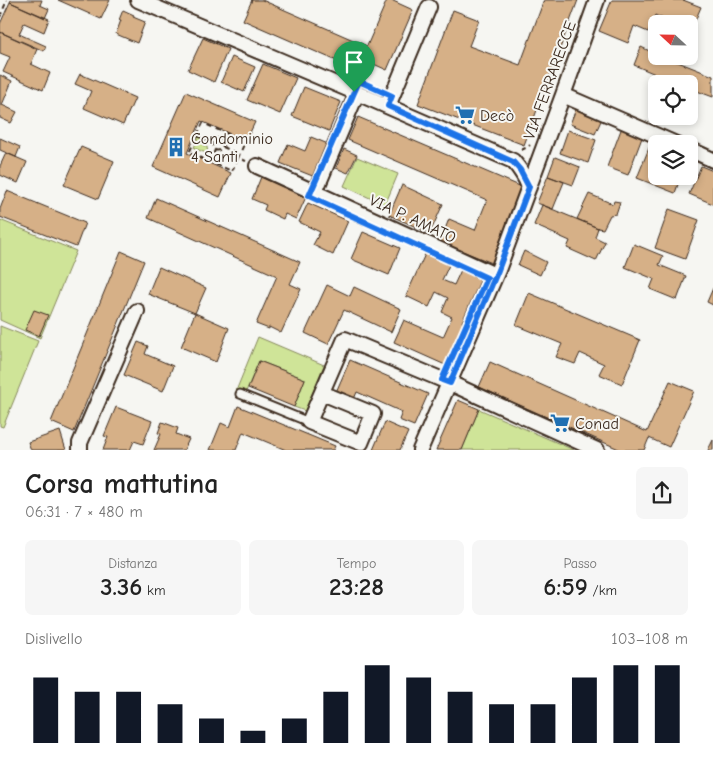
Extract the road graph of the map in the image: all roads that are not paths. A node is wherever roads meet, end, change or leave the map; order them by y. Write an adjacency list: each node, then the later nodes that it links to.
1 (138, 0): 4 (street)
2 (597, 0): 5 (street, VIA FERRARECCE)
3 (430, 7): 6 (street)
4 (356, 93): 6 (street); 14 (street)
5 (563, 95): 7 (street); 9 (street, VIA FERRARECCE)
6 (388, 106): 10 (street)
7 (655, 135)
8 (698, 153): 11 (street)
9 (541, 154): 10 (street); 13 (street, VIA FERRARECCE)
10 (514, 155): 13 (street)
11 (713, 160)
12 (257, 166): 14 (street, VIA P. AMATO)
13 (529, 187): 15 (street, VIA FERRARECCE)
14 (315, 192): 15 (street, VIA P. AMATO)
15 (495, 275): 17 (street, VIA FERRARECCE)
16 (137, 311): 21 (street)
17 (450, 383): 18 (street); 22 (street, VIA FERRARECCE); 23 (street)
18 (322, 393): 20 (street); 20 (street)
19 (240, 394): 20 (lane)
20 (309, 422)
21 (80, 450)
22 (420, 450)
23 (597, 450)

